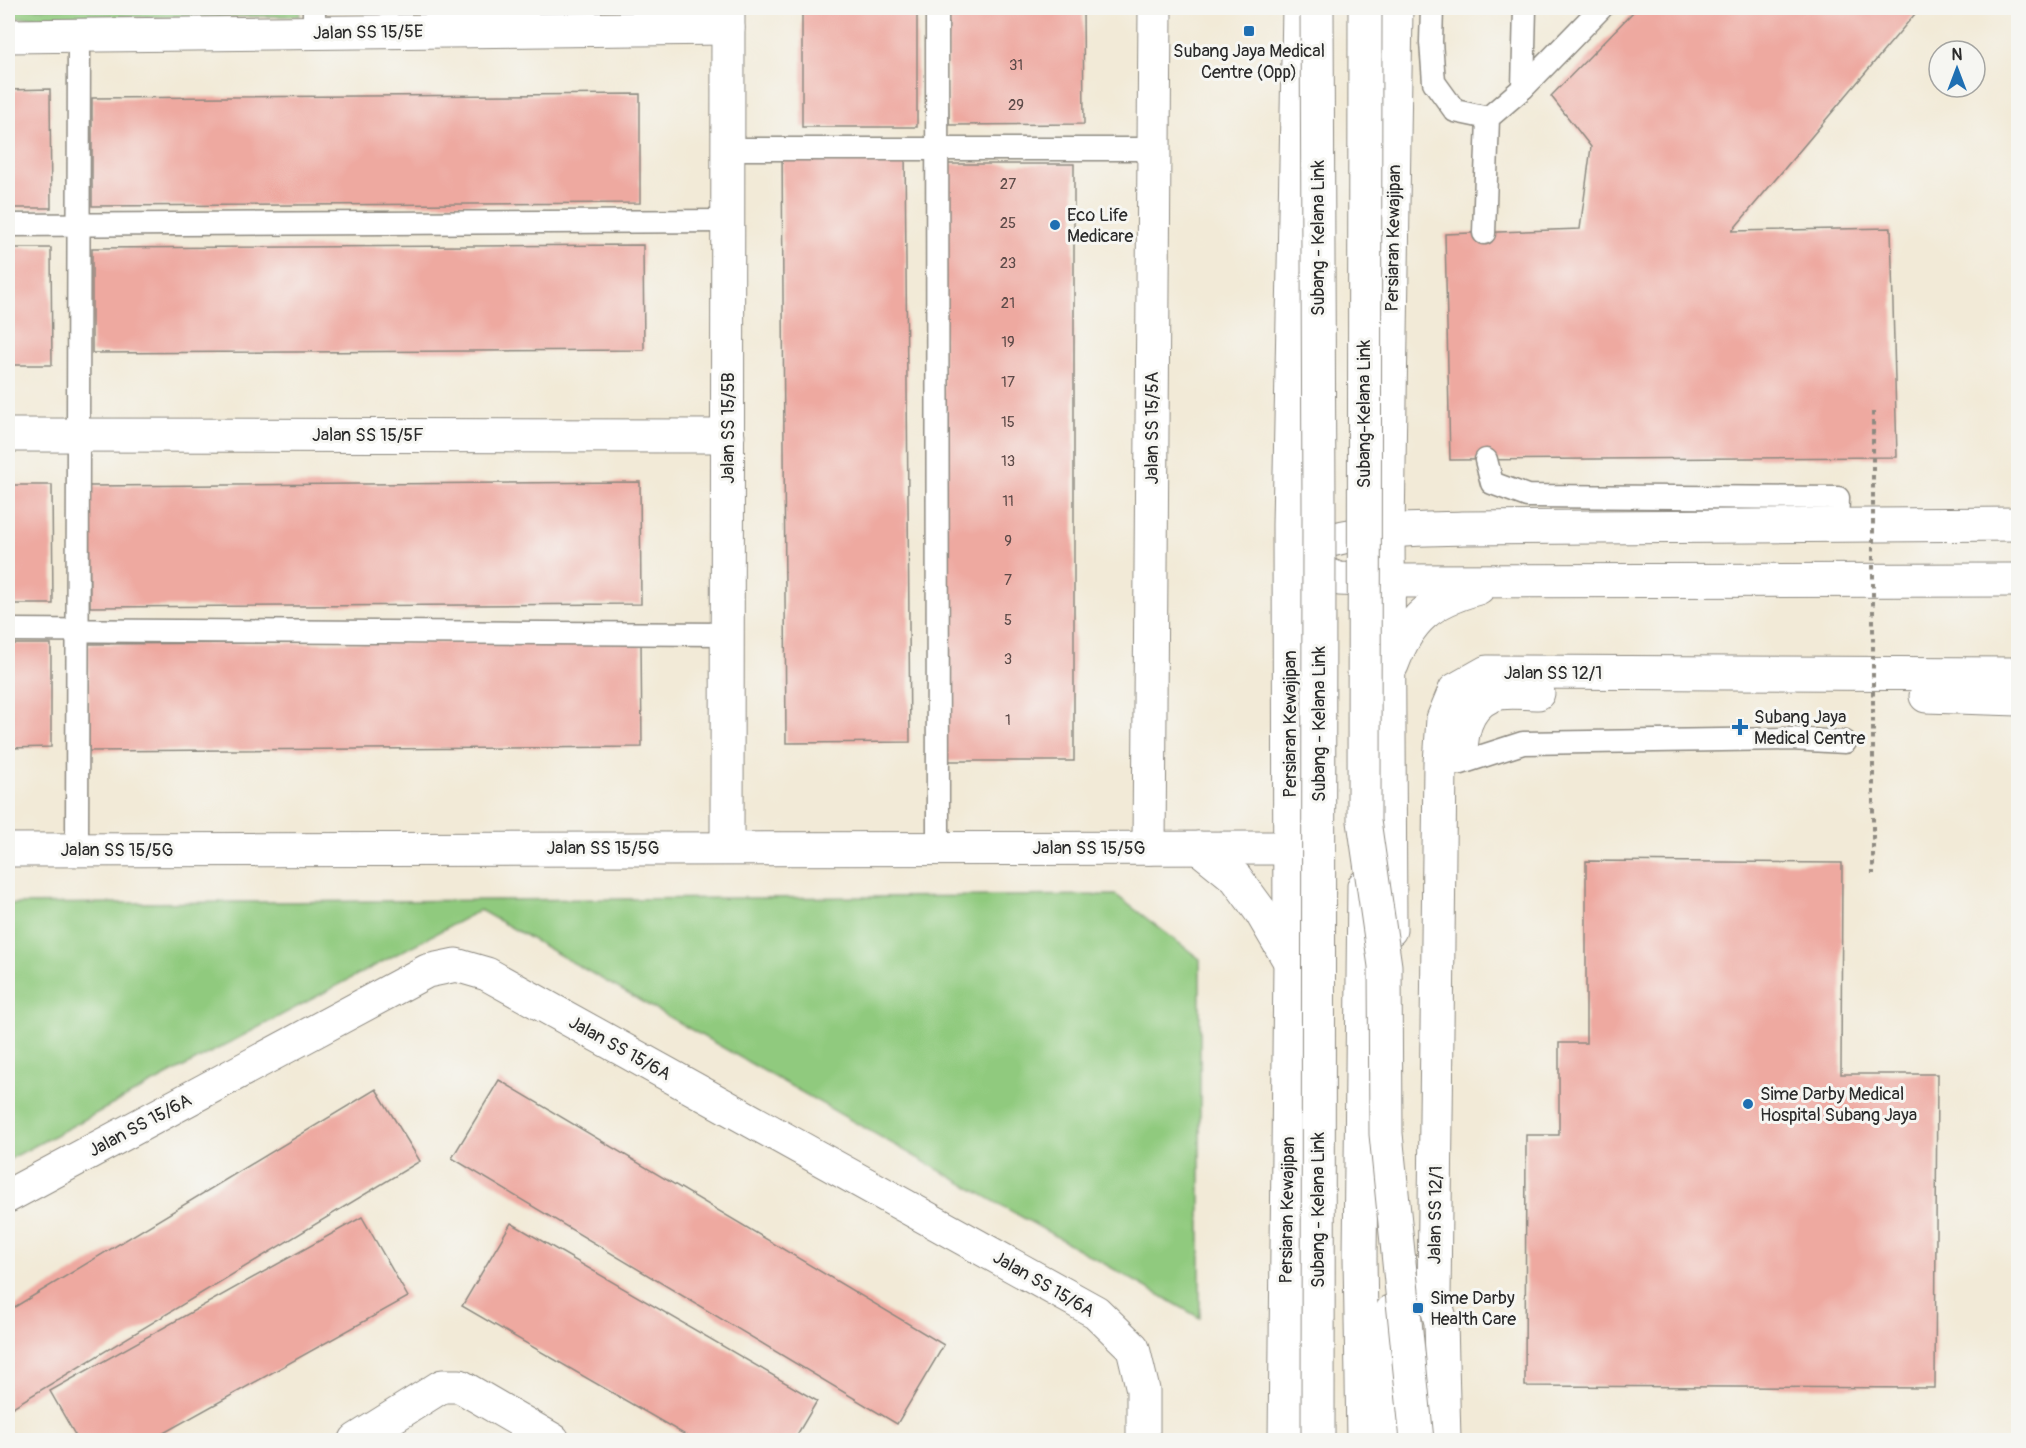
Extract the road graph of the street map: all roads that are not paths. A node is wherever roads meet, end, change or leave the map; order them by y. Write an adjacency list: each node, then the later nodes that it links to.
1 (937, 8): 18 (lane)
2 (1155, 8): 16 (street, Jalan SS 15/5A)
3 (1299, 8): 28 (street, Persiaran Kewajipan)
4 (1317, 8): 58 (street, Subang - Kelana Link, bridge)
5 (1365, 8): 43 (street, Subang-Kelana Link, bridge)
6 (1396, 8): 30 (street, Persiaran Kewajipan)
7 (1432, 8): 15 (lane)
8 (1525, 8): 14 (lane)
9 (1601, 8): 14 (lane)
10 (728, 18): 11 (street, Jalan SS 15/5E); 17 (street, Jalan SS 15/5B)
11 (314, 20): 12 (street, Jalan SS 15/5E)
12 (79, 35): 13 (street, Jalan SS 15/5E); 20 (lane)
13 (8, 36)
14 (1523, 88): 15 (lane)
15 (1488, 118): 22 (lane)
16 (1154, 148): 18 (lane); 46 (street, Jalan SS 15/5A)
17 (728, 149): 18 (lane); 19 (street, Jalan SS 15/5B)
18 (937, 149): 45 (lane)
19 (728, 221): 20 (lane); 25 (street, Jalan SS 15/5B)
20 (78, 224): 21 (lane); 23 (lane)
21 (8, 225)
22 (1484, 233)
23 (78, 434): 24 (street, Jalan SS 15/5F); 25 (street, Jalan SS 15/5F); 36 (lane)
24 (8, 435)
25 (728, 436): 37 (street, Jalan SS 15/5B)
26 (1486, 460): 29 (lane)
27 (2019, 524): 29 (street)
28 (1289, 525): 31 (street); 48 (street, Persiaran Kewajipan)
29 (1837, 525): 30 (street)
30 (1388, 531): 31 (street); 33 (street, Persiaran Kewajipan)
31 (1310, 562): 33 (street); 52 (street)
32 (2019, 580): 34 (street)
33 (1388, 581): 34 (street); 38 (street, Persiaran Kewajipan)
34 (1500, 581): 38 (street)
35 (8, 630): 36 (lane)
36 (77, 630): 37 (lane); 49 (lane)
37 (728, 634): 44 (street, Jalan SS 15/5B)
38 (1389, 673): 60 (street, Persiaran Kewajipan)
39 (2019, 674): 42 (street, Jalan SS 12/1)
40 (2019, 699): 42 (street, Jalan SS 12/1)
41 (1845, 742): 42 (lane)
42 (1451, 763): 62 (street, Jalan SS 12/1)
43 (1364, 821): 59 (street, bridge); 61 (street, bridge)
44 (727, 848): 45 (street, Jalan SS 15/5G); 49 (street, Jalan SS 15/5G)
45 (938, 848): 46 (street, Jalan SS 15/5G)
46 (1149, 848): 47 (street, Jalan SS 15/5G)
47 (1199, 848): 48 (street, Jalan SS 15/5G); 51 (street)
48 (1290, 848): 51 (street, Persiaran Kewajipan)
49 (76, 849): 50 (street, Jalan SS 15/5G)
50 (8, 850)
51 (1290, 961): 52 (street, Persiaran Kewajipan)
52 (1288, 1071): 57 (street, Persiaran Kewajipan)
53 (8, 1196): 56 (street, Jalan SS 15/6A)
54 (356, 1440): 55 (street)
55 (553, 1440)
56 (1143, 1440)
57 (1285, 1440)
58 (1318, 1440)
59 (1363, 1440)
60 (1392, 1440)
61 (1417, 1440)
62 (1444, 1440)

